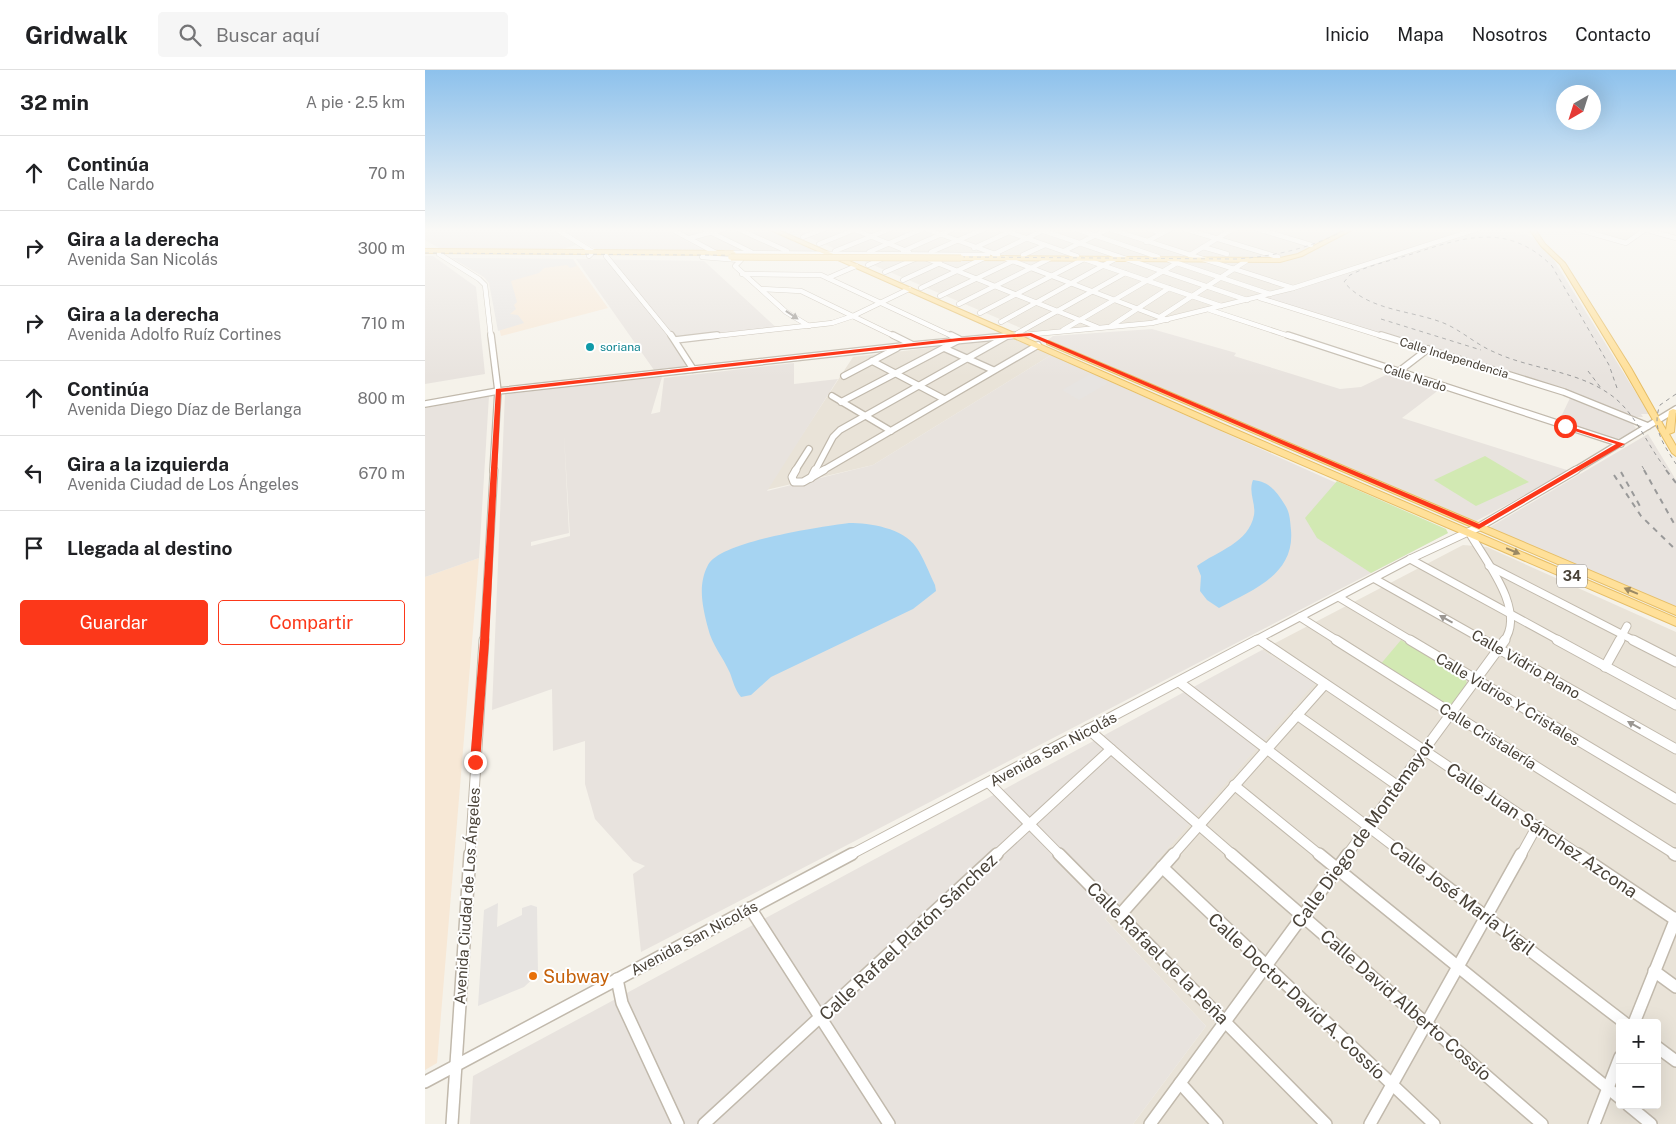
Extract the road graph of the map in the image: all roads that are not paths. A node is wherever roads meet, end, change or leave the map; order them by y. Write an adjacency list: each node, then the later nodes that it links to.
1 (478, 278): 75 (street, Avenida Ciudad de Los Ángeles)
2 (624, 278): 61 (street)
3 (747, 278): 31 (street)
4 (828, 278): 41 (street)
5 (884, 278): 32 (main road, 34)
6 (899, 278): 23 (main road, 34)
7 (907, 278): 23 (street)
8 (942, 278): 28 (street)
9 (976, 278): 26 (street); 36 (street)
10 (1011, 278): 26 (street)
11 (1047, 278): 35 (street)
12 (1058, 278): 25 (street)
13 (1081, 278): 25 (street)
14 (1115, 278): 33 (street)
15 (1141, 278): 24 (street)
16 (1150, 278): 24 (street)
17 (1182, 278): 27 (street)
18 (1221, 278): 27 (street); 34 (street)
19 (1262, 278): 30 (street)
20 (1324, 278): 30 (street)
21 (1572, 278): 82 (main road)
22 (1576, 278): 82 (main road)
23 (903, 280): 28 (main road, 34)
24 (1147, 280): 29 (street); 39 (street)
25 (1072, 283): 33 (street); 42 (street)
26 (995, 286): 35 (street); 43 (street)
27 (1207, 287): 37 (street); 40 (street)
28 (921, 288): 36 (main road, 34)
29 (1169, 288): 37 (street); 45 (street)
30 (1293, 288): 34 (street)
31 (761, 289): 49 (street); 54 (street, one-way to 54)
32 (909, 289): 41 (street); 59 (main road, 34)
33 (1092, 291): 39 (street); 47 (street)
34 (1271, 294): 38 (street)
35 (1015, 295): 42 (street); 48 (street)
36 (940, 296): 43 (main road, 34)
37 (1193, 296): 44 (street); 50 (street)
38 (1258, 297): 40 (street); 66 (street, Calle Independencia)
39 (1114, 300): 45 (street); 51 (street)
40 (1247, 300): 44 (street)
41 (881, 303): 49 (street); 60 (street)
42 (1036, 303): 47 (street); 53 (street)
43 (959, 304): 48 (main road, 34)
44 (1223, 306): 46 (street)
45 (1137, 308): 50 (street); 55 (street)
46 (1210, 310): 52 (street); 71 (street, Calle Nardo)
47 (1058, 311): 51 (street); 58 (street)
48 (980, 313): 53 (main road, 34)
49 (853, 316): 54 (street); 62 (street)
50 (1160, 317): 52 (street)
51 (1080, 320): 56 (street); 57 (street)
52 (1167, 320): 55 (street)
53 (1001, 322): 58 (main road, 34)
54 (809, 326): 61 (street)
55 (1109, 327): 56 (street)
56 (1099, 328): 57 (street)
57 (1062, 331): 58 (street)
58 (1027, 333): 59 (street); 91 (main road, 34)
59 (1012, 335): 60 (street); 63 (main road, 34); 67 (street)
60 (959, 339): 62 (street); 65 (street)
61 (675, 340): 69 (street)
62 (913, 344): 64 (street)
63 (1038, 345): 70 (street); 92 (main road, 34)
64 (902, 346): 68 (street); 69 (street)
65 (944, 348): 67 (street); 72 (street)
66 (1428, 349): 71 (street); 83 (street, Calle Independencia)
67 (968, 359): 70 (street); 74 (street)
68 (872, 362): 72 (street); 73 (street)
69 (693, 369): 75 (street)
70 (993, 370): 77 (street)
71 (1398, 372): 87 (street, Calle Nardo)
72 (895, 374): 74 (street); 78 (street)
73 (843, 376)
74 (919, 386): 77 (street); 81 (street)
75 (498, 391): 79 (street); 147 (street, Avenida Ciudad de Los Ángeles)
76 (832, 396): 78 (street)
77 (944, 400): 84 (street)
78 (841, 402): 81 (street)
79 (425, 404)
80 (1675, 411): 82 (street, Avenida San Nicolás); 85 (main road)
81 (866, 416): 84 (street); 90 (street)
82 (1660, 419): 83 (street, Avenida San Nicolás); 85 (main road); 89 (main road)
83 (1648, 426): 87 (street, Avenida San Nicolás)
84 (891, 431): 90 (street)
85 (1670, 432): 86 (main road)
86 (1676, 443)
87 (1621, 444): 91 (street, Avenida San Nicolás)
88 (809, 449): 90 (street)
89 (1676, 453)
90 (811, 478)
91 (1479, 527): 92 (street, Avenida San Nicolás); 97 (main road, 34, one-way to 91)
92 (1469, 532): 93 (street, Avenida San Nicolás); 94 (street); 100 (main road, 34, one-way to 100)
93 (1410, 560): 95 (street, Avenida San Nicolás); 98 (street)
94 (1488, 566): 98 (street); 102 (street)
95 (1375, 579): 96 (street, Avenida San Nicolás); 104 (street, Calle Vidrio Plano, one-way to 95)
96 (1339, 598): 99 (street, Avenida San Nicolás); 107 (street, Calle Vidrios Y Cristales)
97 (1676, 610)
98 (1511, 614): 104 (street, Calle Diego de Montemayor); 106 (street)
99 (1300, 618): 103 (street, Avenida San Nicolás); 111 (street, Calle Cristalería)
100 (1676, 622)
101 (1627, 626): 102 (street)
102 (1622, 634): 105 (street); 106 (street)
103 (1260, 640): 108 (street, Avenida San Nicolás); 109 (street, Calle Juan Sánchez Azcona)
104 (1499, 649): 107 (street, Calle Diego de Montemayor); 116 (street, Calle Vidrio Plano, one-way to 104)
105 (1676, 662)
106 (1605, 667): 110 (street)
107 (1475, 680): 111 (street, Calle Diego de Montemayor); 121 (street, Calle Vidrios Y Cristales)
108 (1179, 682): 113 (street, Avenida San Nicolás); 114 (street, Calle José María Vigil)
109 (1325, 684): 112 (street); 117 (street, Calle Juan Sánchez Azcona)
110 (1676, 705)
111 (1451, 713): 117 (street, Calle Diego de Montemayor); 126 (street, Calle Cristalería)
112 (1297, 715): 114 (street); 120 (street)
113 (1089, 730): 115 (street, Calle David Alberto Cossío); 118 (street, Avenida San Nicolás)
114 (1267, 748): 119 (street); 125 (street, Calle José María Vigil)
115 (1111, 749): 122 (street, Calle Rafael Platón Sánchez); 123 (street, Calle David Alberto Cossío)
116 (1676, 749)
117 (1424, 750): 120 (street, Calle Diego de Montemayor); 124 (street, Calle Juan Sánchez Azcona)
118 (989, 783): 122 (street, Calle Rafael de la Peña); 129 (street, Avenida San Nicolás)
119 (1234, 784): 123 (street); 128 (street)
120 (1398, 786): 125 (street, Calle Diego de Montemayor)
121 (1676, 799)
122 (1031, 824): 130 (street, Calle Rafael de la Peña); 139 (street, Calle Rafael Platón Sánchez)
123 (1198, 825): 127 (street); 131 (street, Calle David Alberto Cossío)
124 (1537, 826): 132 (street); 133 (street, Calle Juan Sánchez Azcona)
125 (1368, 827): 128 (street, Calle Diego de Montemayor); 132 (street, Calle José María Vigil)
126 (1676, 855)
127 (1162, 867): 130 (street); 134 (street, Calle Doctor David A. Cossío)
128 (1337, 868): 131 (street, Calle Diego de Montemayor); 135 (street)
129 (750, 908): 137 (street, Avenida San Nicolás); 139 (street)
130 (1120, 914): 142 (street, Calle Rafael de la Peña)
131 (1302, 915): 134 (street, Calle Diego de Montemayor); 143 (street, Calle David Alberto Cossío)
132 (1486, 916): 135 (street); 140 (street, Calle José María Vigil)
133 (1676, 919): 136 (street)
134 (1265, 965): 142 (street, Calle Diego de Montemayor); 150 (street, Calle Doctor David A. Cossío)
135 (1459, 966): 143 (street); 151 (street)
136 (1654, 971): 138 (street); 141 (street)
137 (617, 979): 147 (street, Avenida San Nicolás); 155 (street)
138 (1676, 987)
139 (821, 1018): 156 (street, Calle Rafael Platón Sánchez); 157 (street)
140 (1620, 1019)
141 (1636, 1019)
142 (1225, 1021): 149 (street, Calle Diego de Montemayor); 160 (street, Calle Rafael de la Peña)
143 (1427, 1023): 150 (street); 163 (street, Calle David Alberto Cossío)
144 (1661, 1050): 145 (street)
145 (1676, 1061)
146 (1617, 1064): 151 (street)
147 (456, 1065): 148 (street, Avenida San Nicolás); 154 (street, Avenida Ciudad de Los Ángeles)
148 (425, 1082)
149 (1180, 1083): 158 (street, Calle Diego de Montemayor); 159 (street)
150 (1392, 1085): 161 (street); 162 (street, Calle Doctor David A. Cossío)
151 (1607, 1088): 152 (street); 164 (street)
152 (1616, 1095)
153 (1633, 1109): 165 (street)
154 (452, 1124)
155 (678, 1124)
156 (704, 1124)
157 (889, 1124)
158 (1150, 1124)
159 (1217, 1124)
160 (1327, 1124)
161 (1370, 1124)
162 (1433, 1124)
163 (1542, 1124)
164 (1594, 1124)
165 (1651, 1124)

